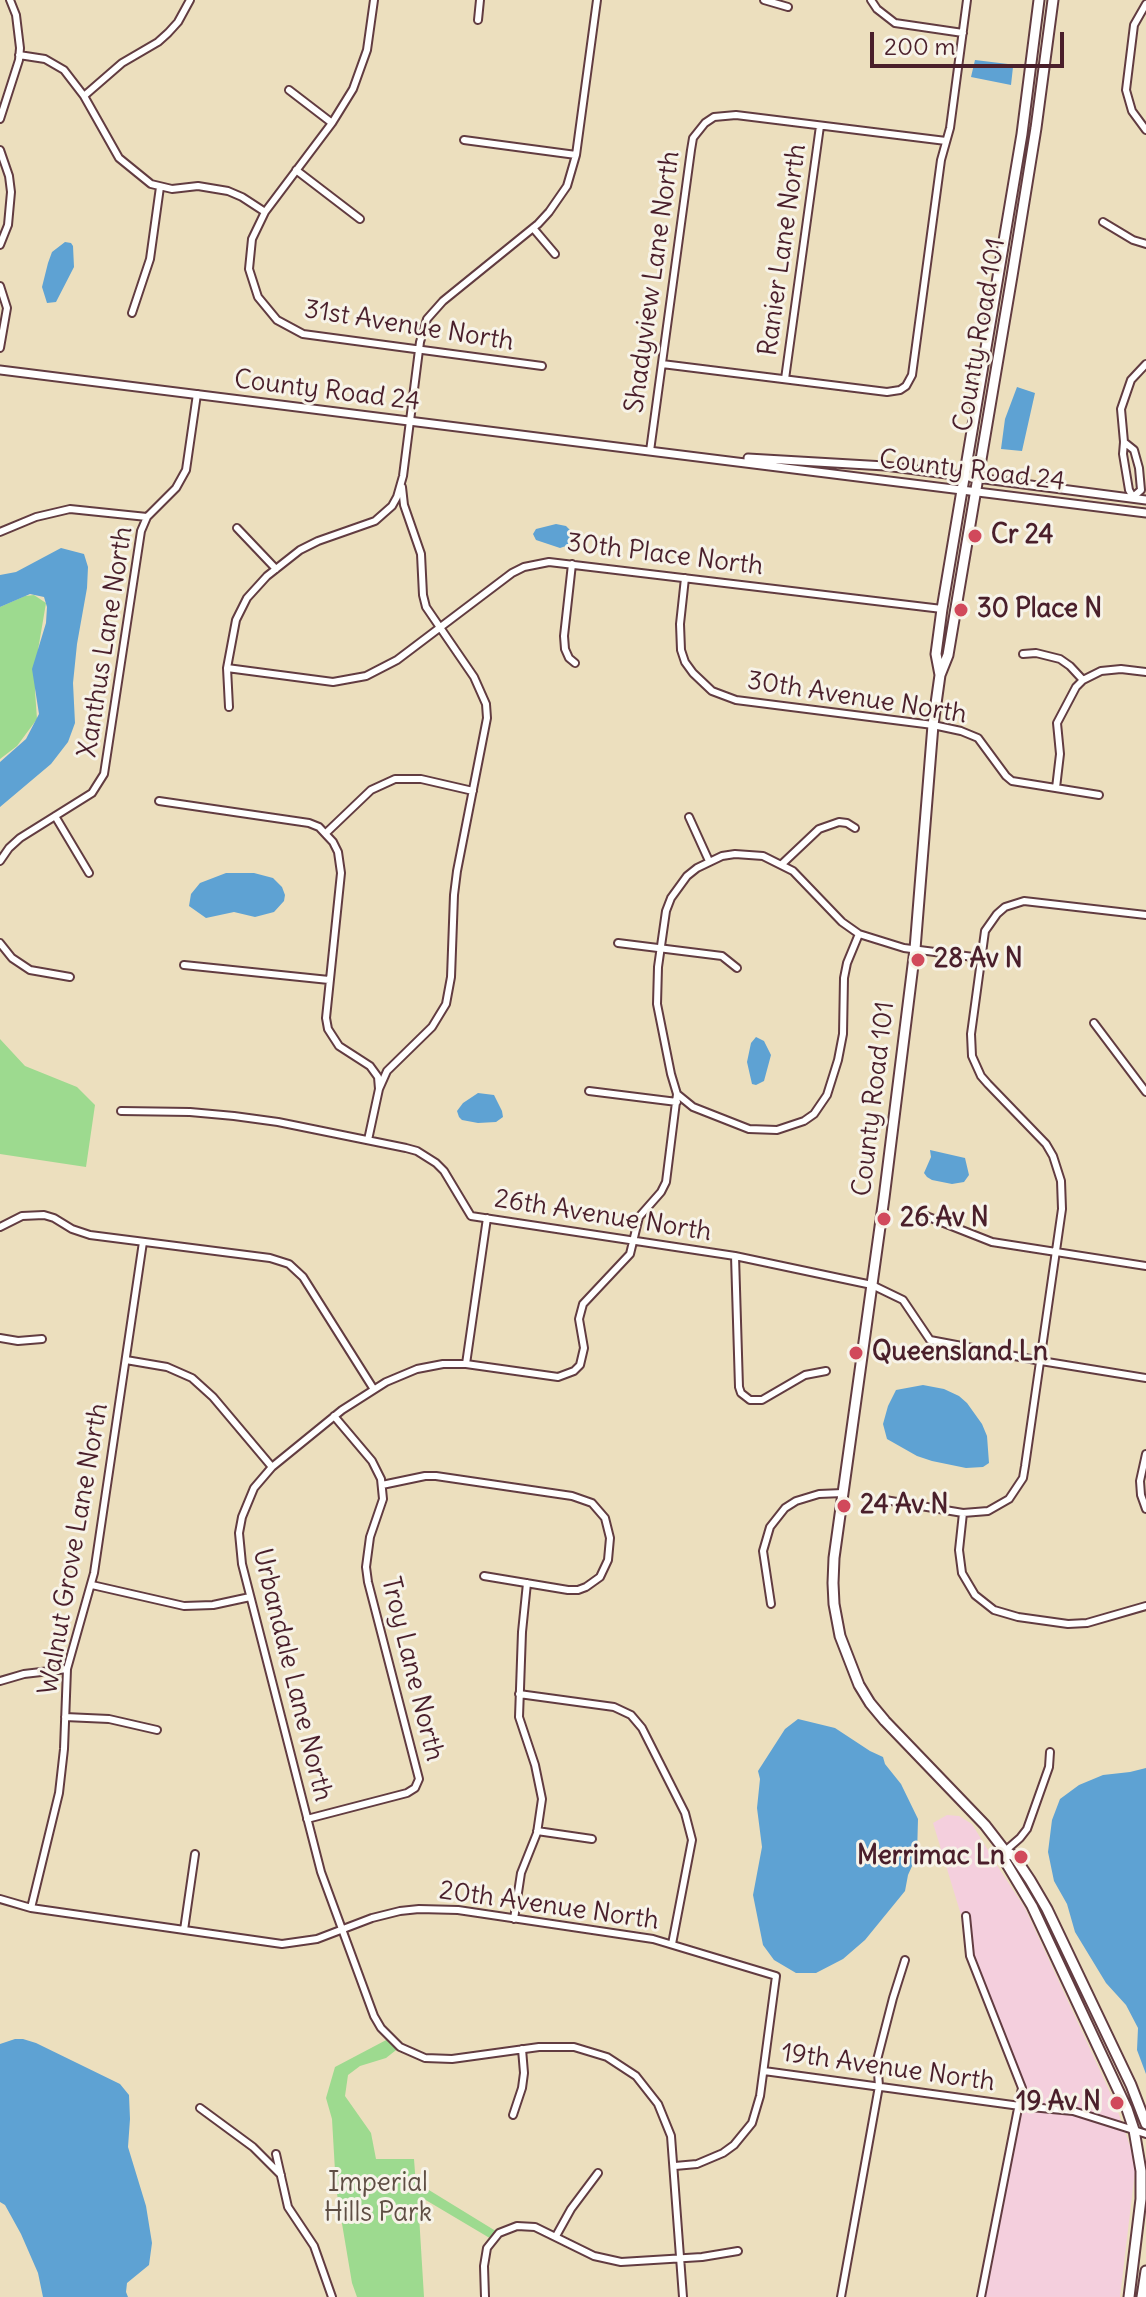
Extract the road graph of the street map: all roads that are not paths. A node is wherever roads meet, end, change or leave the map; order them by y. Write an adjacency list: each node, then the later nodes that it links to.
1 (190, 0): 17 (street)
2 (372, 0): 20 (street)
3 (480, 0): 13 (street)
4 (597, 0): 27 (street)
5 (764, 0): 12 (street)
6 (871, 0): 14 (street)
7 (967, 0): 14 (street)
8 (1039, 0): 51 (main road, County Road 101)
9 (1053, 0): 52 (main road, County Road 101)
10 (13, 1): 15 (street)
11 (1143, 3): 23 (street)
12 (788, 7)
13 (478, 20)
14 (963, 33): 25 (street)
15 (19, 55): 17 (street); 19 (street)
16 (289, 90): 20 (street)
17 (84, 96): 29 (street)
18 (697, 113): 21 (street)
19 (0, 119)
20 (332, 123): 28 (street)
21 (705, 123): 22 (street); 41 (street, Shadyview Lane North)
22 (820, 126): 25 (street); 45 (street, Ranier Lane North)
23 (1146, 130)
24 (464, 140): 27 (street)
25 (946, 141): 45 (street)
26 (0, 150): 35 (street)
27 (576, 155): 33 (street)
28 (296, 170): 30 (street); 31 (street)
29 (160, 187): 30 (street); 38 (street)
30 (265, 212): 40 (street, 31st Avenue North)
31 (360, 219)
32 (1103, 222): 34 (street)
33 (533, 228): 36 (street); 40 (street)
34 (1146, 244)
35 (0, 245)
36 (555, 254)
37 (0, 286): 39 (street)
38 (132, 313)
39 (0, 348)
40 (419, 350): 43 (street, 31st Avenue North); 47 (street)
41 (662, 364): 45 (street); 49 (street, Shadyview Lane North)
42 (1146, 364): 48 (street)
43 (542, 366)
44 (0, 370): 46 (street, County Road 24)
45 (785, 379)
46 (197, 394): 47 (street, County Road 24); 59 (street, Xanthus Lane North)
47 (410, 422): 49 (street, County Road 24); 50 (street)
48 (1124, 442): 55 (street); 55 (street)
49 (650, 451): 51 (street, County Road 24); 53 (street, County Road 24)
50 (403, 476): 63 (street); 66 (street)
51 (965, 476): 52 (street, County Road 24); 53 (main road, County Road 101)
52 (978, 478): 54 (main road, County Road 101); 55 (street, County Road 24)
53 (962, 490): 54 (street, County Road 24); 65 (main road, County Road 101)
54 (976, 491): 57 (street, County Road 24); 71 (main road, County Road 101)
55 (1133, 497): 56 (street, County Road 24); 57 (street)
56 (1146, 500)
57 (1131, 511): 58 (street, County Road 24)
58 (1146, 513)
59 (147, 517): 61 (street); 79 (street, Xanthus Lane North)
60 (237, 528): 63 (street)
61 (0, 532)
62 (572, 564): 64 (street, 30th Place North); 66 (street, 30th Place North); 68 (street)
63 (276, 569): 69 (street)
64 (685, 578): 65 (street, 30th Place North); 74 (street, 30th Avenue North)
65 (942, 609): 71 (main road, County Road 101)
66 (439, 628): 69 (street, 30th Place North); 76 (street)
67 (1023, 654): 72 (street)
68 (575, 663)
69 (227, 668): 73 (street)
70 (1146, 672): 72 (street)
71 (940, 675): 74 (main road, County Road 101)
72 (1083, 680): 75 (street)
73 (229, 707)
74 (933, 725): 75 (street, 30th Avenue North); 92 (main road, County Road 101)
75 (1056, 788): 77 (street, 30th Avenue North)
76 (473, 791): 82 (street); 99 (street)
77 (1099, 795)
78 (159, 801): 82 (street)
79 (55, 816): 83 (street, Xanthus Lane North); 86 (street)
80 (689, 817): 84 (street)
81 (855, 828): 85 (street)
82 (326, 833): 97 (street)
83 (0, 861)
84 (709, 861): 85 (street); 91 (street)
85 (782, 864): 88 (street)
86 (89, 873)
87 (1146, 915): 93 (street)
88 (859, 934): 92 (street); 102 (street)
89 (0, 943): 96 (street)
90 (618, 943): 91 (street)
91 (660, 948): 95 (street); 102 (street)
92 (915, 949): 93 (street); 113 (main road, County Road 101)
93 (981, 958): 110 (street)
94 (184, 965): 97 (street)
95 (737, 968)
96 (70, 977)
97 (329, 980): 99 (street)
98 (1094, 1023): 101 (street)
99 (379, 1089): 104 (street)
100 (589, 1091): 102 (street)
101 (1146, 1092)
102 (677, 1098): 108 (street)
103 (121, 1111): 104 (street, 26th Avenue North)
104 (368, 1140): 105 (street, 26th Avenue North)
105 (487, 1218): 108 (street, 26th Avenue North); 118 (street)
106 (911, 1218): 110 (street)
107 (0, 1227): 109 (street)
108 (634, 1240): 111 (street, 26th Avenue North); 118 (street)
109 (143, 1242): 116 (street, Walnut Grove Lane North); 121 (street)
110 (1055, 1252): 112 (street); 117 (street)
111 (735, 1256): 113 (street, 26th Avenue North); 119 (street)
112 (1146, 1266)
113 (872, 1285): 117 (street, 26th Avenue North); 126 (main road, County Road 101)
114 (0, 1338): 115 (street)
115 (42, 1339)
116 (126, 1360): 124 (street); 132 (street, Walnut Grove Lane North)
117 (1041, 1361): 120 (street, 26th Avenue North); 129 (street)
118 (466, 1364): 121 (street, Urbandale Lane North)
119 (826, 1371)
120 (1146, 1378)
121 (373, 1388): 122 (street, Urbandale Lane North)
122 (334, 1416): 124 (street, Urbandale Lane North); 125 (street)
123 (1146, 1454): 128 (street)
124 (272, 1467): 133 (street, Urbandale Lane North)
125 (382, 1485): 131 (street); 142 (street, Troy Lane North)
126 (843, 1493): 134 (street); 145 (main road, County Road 101)
127 (873, 1505): 129 (street)
128 (1146, 1509)
129 (963, 1513): 135 (street)
130 (484, 1576): 131 (street)
131 (527, 1583): 138 (street)
132 (92, 1585): 133 (street); 136 (street, Walnut Grove Lane North)
133 (250, 1597): 142 (street, Urbandale Lane North)
134 (771, 1604)
135 (1146, 1606)
136 (67, 1669): 137 (street); 139 (street, Walnut Grove Lane North)
137 (0, 1681)
138 (519, 1694): 143 (street); 153 (street)
139 (65, 1717): 140 (street); 148 (street, Walnut Grove Lane North)
140 (157, 1730)
141 (1050, 1752): 145 (street)
142 (307, 1819): 152 (street, Urbandale Lane North)
143 (537, 1831): 144 (street); 150 (street)
144 (592, 1839)
145 (1005, 1851): 161 (main road, County Road 101); 162 (main road, County Road 101)
146 (195, 1854): 151 (street)
147 (0, 1899): 148 (street)
148 (31, 1908): 151 (street, 20th Avenue North)
149 (966, 1916): 158 (street)
150 (514, 1919): 152 (street, 20th Avenue North); 153 (street, 20th Avenue North)
151 (184, 1930): 152 (street, 20th Avenue North)
152 (342, 1930): 155 (street)
153 (672, 1944): 156 (street, 20th Avenue North)
154 (905, 1960): 157 (street)
155 (522, 2049): 160 (street); 165 (street)
156 (764, 2071): 157 (street, 19th Avenue North); 165 (street)
157 (879, 2086): 158 (street, 19th Avenue North); 175 (street)
158 (1020, 2106): 162 (street, 19th Avenue North); 176 (street)
159 (200, 2108): 167 (street)
160 (513, 2115)
161 (1146, 2124)
162 (1134, 2130): 163 (street, 19th Avenue North); 177 (main road, County Road 101)
163 (1146, 2134)
164 (276, 2154): 167 (street)
165 (675, 2166): 170 (street)
166 (598, 2173): 168 (street)
167 (281, 2175): 172 (street)
168 (556, 2236): 170 (street); 173 (street)
169 (738, 2251): 170 (street)
170 (680, 2259): 174 (street)
171 (1146, 2271): 178 (main road)
172 (332, 2297)
173 (485, 2297)
174 (683, 2297)
175 (841, 2297)
176 (981, 2297)
177 (1129, 2297)
178 (1142, 2297)

